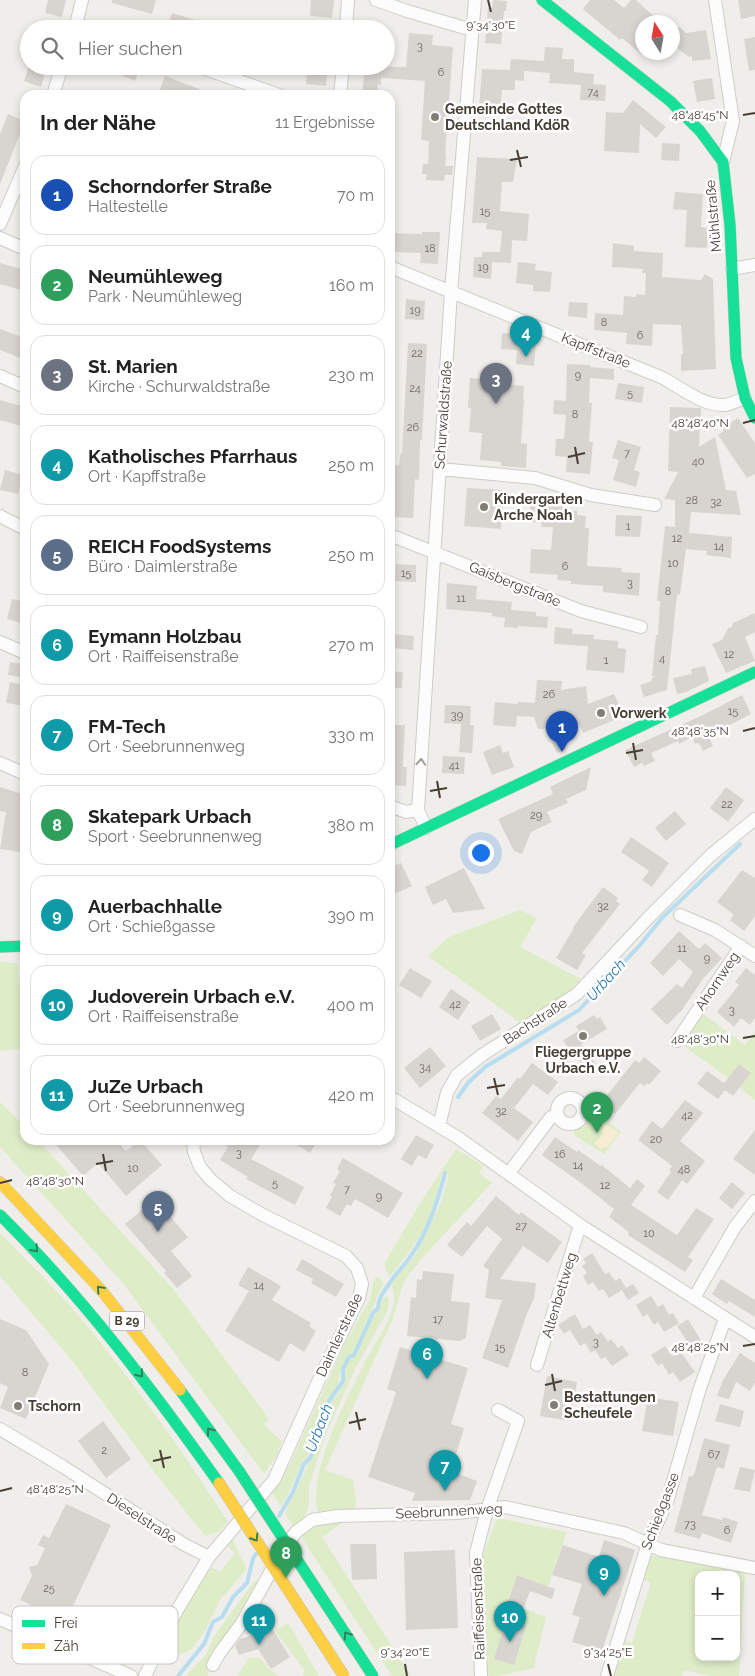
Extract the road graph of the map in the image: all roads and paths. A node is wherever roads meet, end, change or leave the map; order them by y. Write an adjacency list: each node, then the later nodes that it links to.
1 (82, 0): 7 (street)
2 (348, 0): 8 (street)
3 (376, 0): 9 (street)
4 (475, 0): 9 (street, Schurwaldstraße)
5 (542, 0): 16 (main road, Mühlstraße)
6 (715, 0): 16 (street)
7 (77, 20)
8 (347, 20)
9 (472, 30): 24 (street, Schurwaldstraße)
10 (59, 75): 13 (street)
11 (222, 75): 14 (street)
12 (342, 75): 15 (street)
13 (55, 90)
14 (265, 90)
15 (341, 90)
16 (723, 162): 23 (main road, Mühlstraße)
17 (20, 178): 18 (street)
18 (0, 224)
19 (0, 238): 20 (street)
20 (20, 247)
21 (755, 266): 23 (street)
22 (395, 269): 24 (street, Kapffstraße)
23 (732, 269): 27 (main road, Mühlstraße)
24 (451, 292): 27 (street, Kapffstraße); 29 (street, Schurwaldstraße)
25 (0, 376): 26 (street)
26 (20, 384)
27 (745, 398): 28 (main road, Mühlstraße)
28 (755, 418)
29 (440, 469): 30 (street); 34 (street, Schurwaldstraße)
30 (656, 505)
31 (0, 516): 32 (street)
32 (20, 526)
33 (395, 537): 34 (street, Gaisbergstraße)
34 (434, 552): 35 (street, Gaisbergstraße); 42 (street, Schurwaldstraße, one-way to 34)
35 (641, 628)
36 (0, 642): 37 (street)
37 (20, 651)
38 (755, 672): 44 (main road)
39 (0, 764): 40 (street)
40 (20, 772)
41 (395, 808): 42 (street)
42 (418, 810): 44 (street, Schurwaldstraße)
43 (755, 819): 54 (street, Bachstraße)
44 (426, 828): 45 (main road)
45 (395, 843)
46 (680, 915): 48 (street)
47 (20, 946): 49 (main road)
48 (741, 946): 50 (street); 51 (street, Ahornweg)
49 (0, 947)
50 (755, 956)
51 (677, 1041)
52 (395, 1100): 54 (street)
53 (557, 1114): 56 (street)
54 (439, 1126): 56 (street)
55 (193, 1145): 69 (street, Daimlerstraße)
56 (509, 1172): 60 (street)
57 (0, 1182): 80 (main road, B 29, one-way to 57, bridge)
58 (755, 1202): 61 (street)
59 (0, 1215): 79 (main road, B 29, one-way to 79, bridge)
60 (580, 1225): 61 (street); 64 (street, Altenbettweg)
61 (694, 1298): 62 (street)
62 (725, 1319): 63 (street); 68 (street, Schießgasse)
63 (755, 1337)
64 (537, 1364)
65 (498, 1410): 67 (street, Raiffeisenstraße)
66 (0, 1429): 69 (street, Dieselstraße)
67 (487, 1510): 68 (street, Seebrunnenweg); 76 (street, Seebrunnenweg); 81 (street, Raiffeisenstraße)
68 (648, 1543): 70 (street, Seebrunnenweg); 82 (street, Schießgasse)
69 (209, 1557): 71 (street, Daimlerstraße)
70 (755, 1568)
71 (178, 1609)
72 (0, 1619): 73 (street)
73 (12, 1624)
74 (103, 1664): 77 (street)
75 (151, 1664): 78 (street, Daimlerstraße)
76 (214, 1665)
77 (131, 1676)
78 (145, 1676)
79 (344, 1676)
80 (373, 1676)
81 (481, 1676)
82 (607, 1676)

